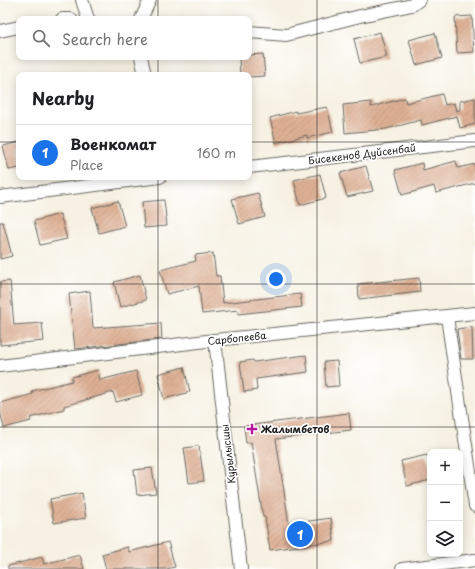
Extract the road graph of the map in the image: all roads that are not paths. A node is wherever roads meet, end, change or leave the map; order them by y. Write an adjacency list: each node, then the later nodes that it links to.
1 (82, 0): 4 (street)
2 (150, 0): 5 (street)
3 (419, 0): 8 (street)
4 (87, 16)
5 (142, 16)
6 (16, 28): 7 (street)
7 (0, 31)
8 (252, 32)
9 (142, 60): 10 (street)
10 (144, 72)
11 (475, 141): 12 (street, Бисекенов Дуйсенбай)
12 (252, 167)
13 (136, 180): 14 (street)
14 (0, 197)
15 (475, 314): 16 (street, Сарбопеева)
16 (447, 317): 17 (street, Сарбопеева); 19 (street)
17 (215, 340): 18 (street, Сарбопеева); 21 (street, Курылысшы)
18 (0, 366)
19 (475, 506)
20 (475, 560): 22 (street)
21 (241, 569)
22 (402, 569)

